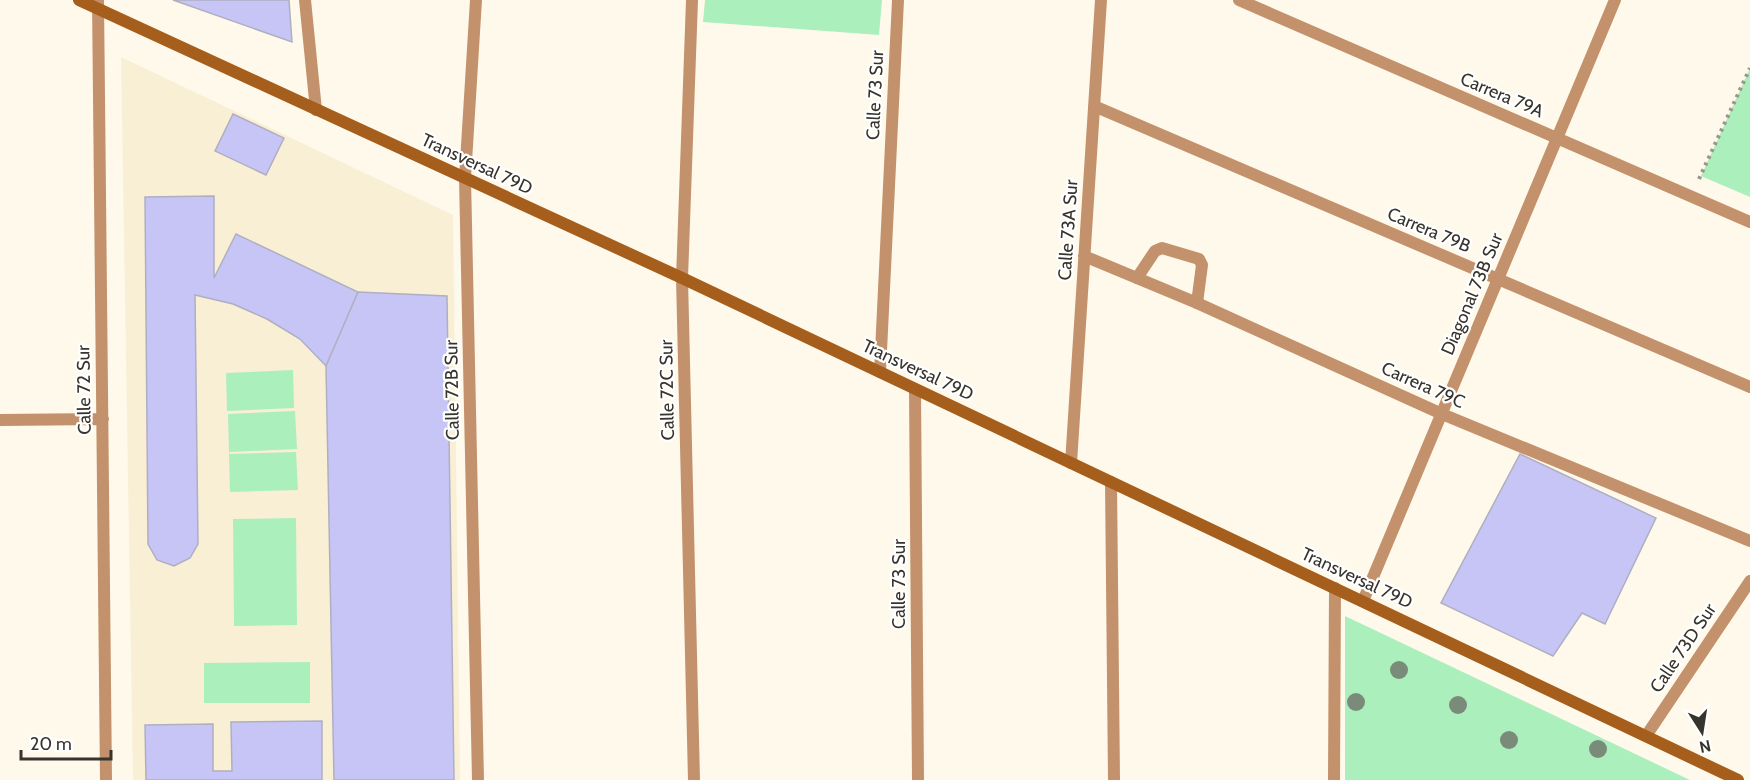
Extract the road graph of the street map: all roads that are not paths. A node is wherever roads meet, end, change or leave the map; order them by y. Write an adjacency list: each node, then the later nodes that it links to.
1 (79, 0): 9 (main road, Transversal 79D)
2 (305, 0): 11 (street)
3 (476, 0): 13 (street, Calle 72B Sur)
4 (692, 0): 16 (street, Calle 72C Sur)
5 (898, 0): 20 (street, Calle 73 Sur)
6 (1101, 0): 10 (street, Calle 73A Sur)
7 (1239, 0): 12 (street, Carrera 79A)
8 (1615, 0): 12 (street, Diagonal 73B Sur)
9 (98, 5): 11 (main road, Transversal 79D); 24 (street, Calle 72 Sur)
10 (1094, 106): 15 (street, Calle 73A Sur); 18 (street, Carrera 79B)
11 (316, 110): 13 (main road, Transversal 79D)
12 (1557, 138): 14 (street, Carrera 79A); 18 (street, Diagonal 73B Sur)
13 (465, 178): 16 (main road, Transversal 79D); 34 (street, Calle 72B Sur)
14 (1750, 222)
15 (1084, 256): 17 (street, Carrera 79C); 26 (street, Calle 73A Sur)
16 (682, 278): 20 (main road, Transversal 79D); 35 (street, Calle 72C Sur)
17 (1137, 278): 19 (street, Carrera 79C); 19 (street)
18 (1498, 279): 21 (street, Carrera 79B); 23 (street, Diagonal 73B Sur)
19 (1197, 303): 23 (street, Carrera 79C)
20 (880, 372): 22 (main road, Transversal 79D)
21 (1750, 387)
22 (915, 389): 26 (main road, Transversal 79D); 36 (street, Calle 73 Sur)
23 (1442, 414): 28 (street, Carrera 79C); 31 (street, Diagonal 73B Sur)
24 (102, 419): 25 (street); 33 (street, Calle 72 Sur)
25 (0, 420)
26 (1071, 463): 27 (main road, Transversal 79D)
27 (1111, 482): 30 (main road, Transversal 79D); 37 (street)
28 (1750, 541)
29 (1750, 582): 32 (street, Calle 73D Sur)
30 (1335, 588): 31 (main road, Transversal 79D); 38 (street)
31 (1363, 601): 32 (main road, Transversal 79D)
32 (1646, 736): 39 (main road, Transversal 79D)
33 (106, 780)
34 (478, 780)
35 (694, 780)
36 (918, 780)
37 (1114, 780)
38 (1334, 780)
39 (1738, 780)

